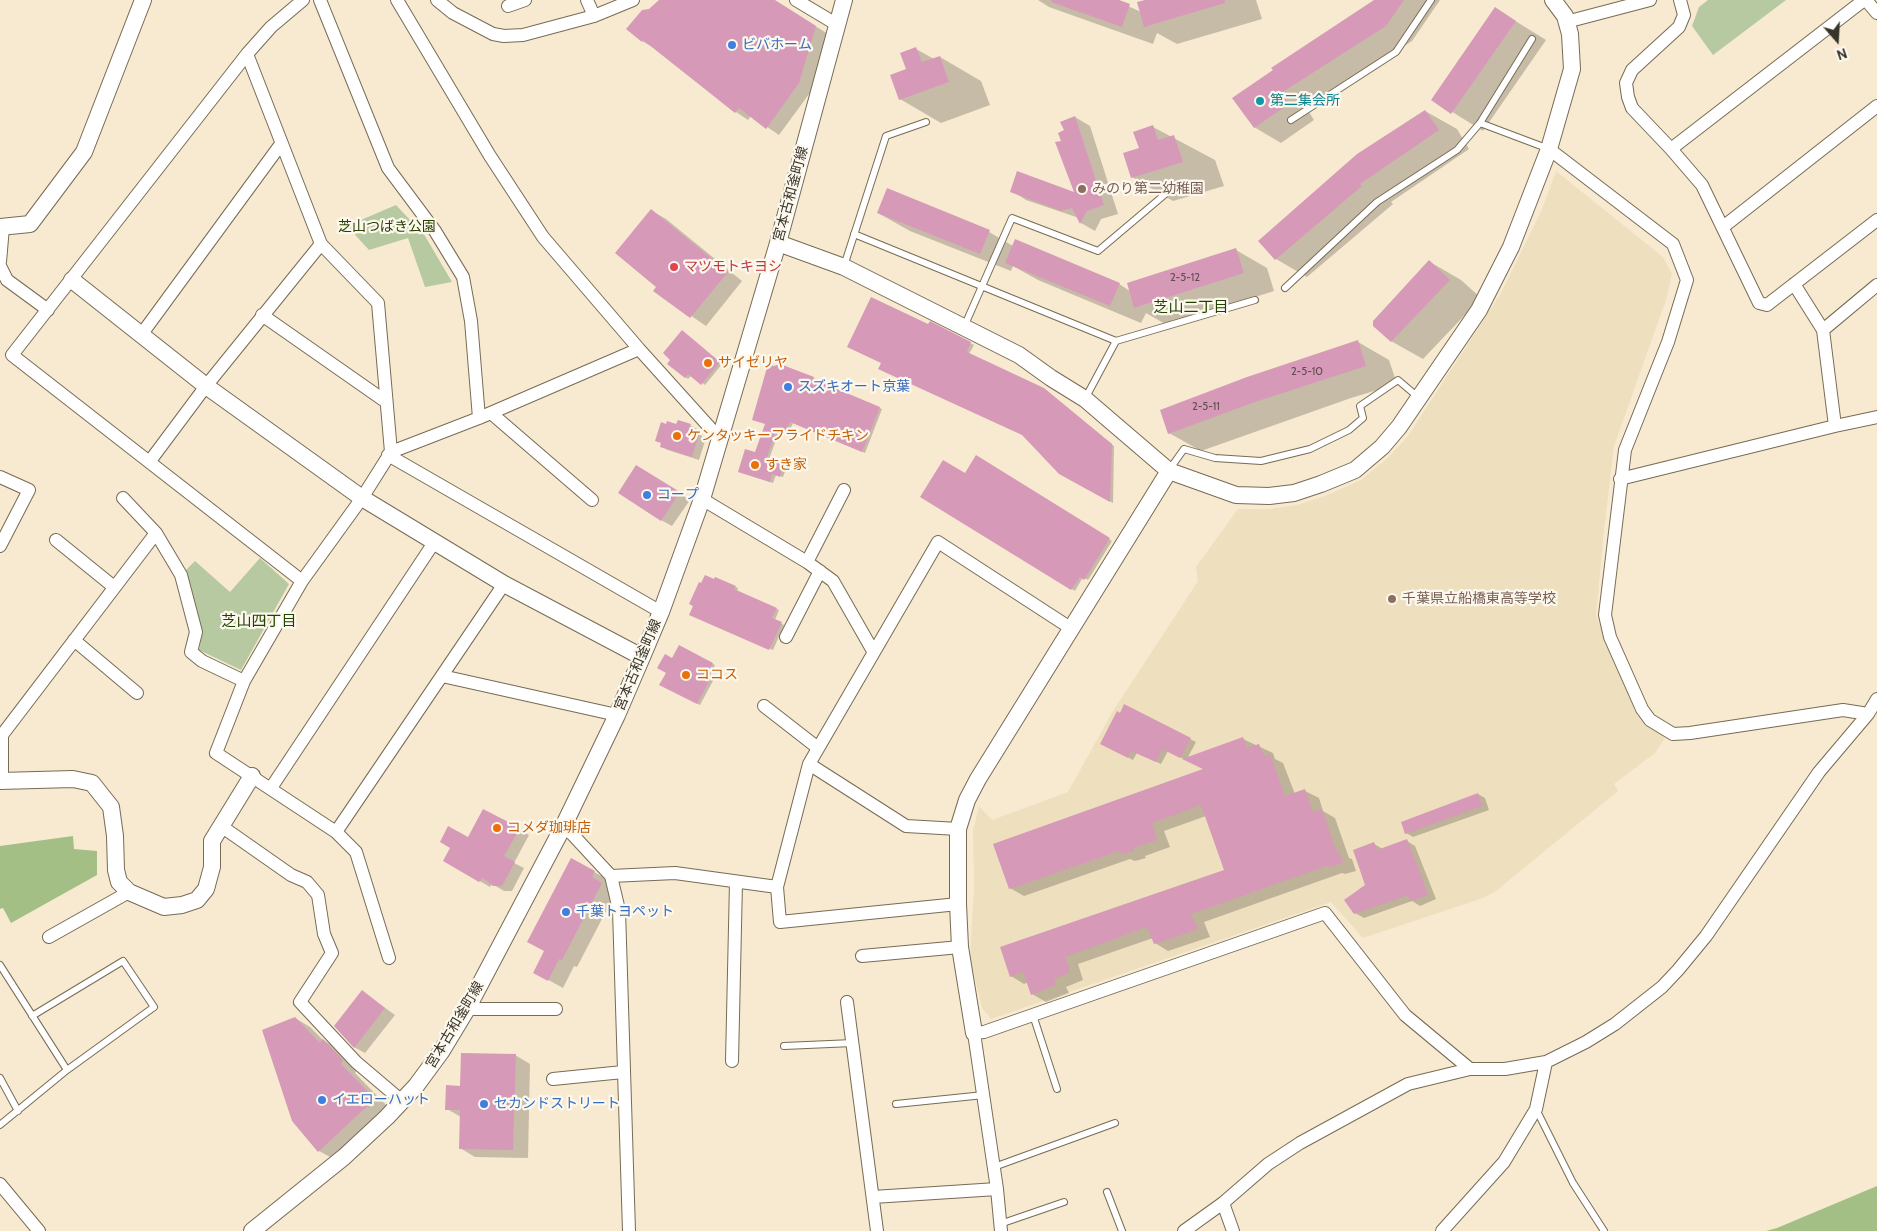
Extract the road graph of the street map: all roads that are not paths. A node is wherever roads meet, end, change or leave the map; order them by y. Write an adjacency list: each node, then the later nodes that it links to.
1 (143, 0): 32 (street)
2 (303, 0): 22 (street)
3 (320, 0): 57 (street)
4 (397, 0): 52 (street)
5 (437, 0): 18 (street)
6 (525, 0): 16 (street)
7 (587, 0): 18 (street)
8 (633, 0): 18 (street)
9 (796, 0): 20 (street)
10 (844, 0): 20 (street, 宮本古和釜町線)
11 (1431, 0): 24 (lane)
12 (1553, 0): 19 (street)
13 (1650, 0): 19 (street)
14 (1680, 0): 29 (street)
15 (1865, 0): 17 (street); 29 (street)
16 (508, 6)
17 (1877, 13)
18 (594, 16)
19 (1566, 22): 28 (street)
20 (836, 24): 35 (street, 宮本古和釜町線)
21 (1532, 39): 26 (lane)
22 (247, 54): 27 (street); 40 (street)
23 (1877, 106): 33 (street)
24 (1291, 120)
25 (926, 122): 34 (lane)
26 (1480, 123): 28 (lane); 44 (lane)
27 (281, 144): 36 (street); 50 (street)
28 (1549, 149): 54 (street); 65 (street)
29 (1671, 149): 33 (street)
30 (1176, 185): 43 (lane)
31 (1877, 220): 41 (street)
32 (1, 227): 37 (street)
33 (1723, 227): 41 (street)
34 (854, 234): 39 (lane); 43 (lane)
35 (778, 243): 39 (street); 60 (street, 宮本古和釜町線)
36 (321, 244): 47 (street); 56 (street)
37 (0, 262)
38 (0, 266): 46 (street)
39 (844, 268): 48 (street)
40 (72, 280): 46 (street); 50 (street)
41 (1794, 284): 49 (street)
42 (1877, 285): 49 (street)
43 (983, 287): 48 (lane); 51 (lane)
44 (1285, 288)
45 (1255, 300): 51 (lane)
46 (48, 310): 62 (street)
47 (262, 315): 53 (street); 56 (street)
48 (964, 327): 55 (street)
49 (1823, 330): 59 (street)
50 (141, 335): 53 (street)
51 (1116, 341): 55 (lane)
52 (639, 349): 57 (street); 60 (street)
53 (206, 386): 62 (street); 68 (street)
54 (1418, 397): 63 (street); 63 (lane)
55 (1085, 399): 63 (street)
56 (385, 401): 61 (street)
57 (485, 416): 61 (street); 70 (street)
58 (1877, 417): 59 (street)
59 (1835, 426): 65 (street)
60 (721, 440): 69 (street, 宮本古和釜町線)
61 (390, 453): 68 (street); 80 (street)
62 (150, 461): 77 (street)
63 (1169, 471): 81 (street)
64 (0, 477): 74 (street)
65 (1620, 479): 91 (street)
66 (844, 490): 75 (street)
67 (123, 498): 71 (street)
68 (362, 498): 73 (street); 77 (street)
69 (702, 499): 75 (street); 80 (street, 宮本古和釜町線)
70 (592, 500)
71 (156, 533): 79 (street); 87 (street)
72 (56, 540): 79 (street)
73 (435, 541): 78 (street); 97 (street)
74 (0, 546)
75 (807, 562): 76 (street)
76 (820, 571): 82 (street); 84 (street)
77 (302, 581): 87 (street)
78 (504, 584): 85 (street); 86 (street)
79 (114, 587): 83 (street)
80 (661, 612): 85 (street, 宮本古和釜町線)
81 (1072, 629): 84 (street); 100 (street)
82 (786, 637)
83 (74, 640): 88 (street); 96 (street)
84 (873, 650): 93 (street)
85 (642, 656): 92 (street, 宮本古和釜町線)
86 (442, 676): 92 (street); 101 (street)
87 (244, 681): 95 (street)
88 (137, 692)
89 (1877, 699): 91 (street)
90 (764, 706): 93 (street)
91 (1868, 714): 121 (street)
92 (617, 715): 99 (street, 宮本古和釜町線)
93 (818, 748): 94 (street)
94 (809, 764): 100 (street); 104 (street)
95 (252, 776): 97 (street); 98 (street)
96 (1, 781): 105 (street)
97 (271, 788): 101 (street)
98 (221, 826): 105 (street); 129 (street)
99 (563, 827): 102 (street); 113 (street, 宮本古和釜町線)
100 (958, 829): 106 (street)
101 (336, 832): 110 (street)
102 (611, 876): 103 (street); 124 (street)
103 (736, 882): 104 (street); 120 (street)
104 (777, 886): 106 (street)
105 (129, 892): 107 (street)
106 (958, 904): 108 (street)
107 (49, 937)
108 (960, 947): 109 (street); 117 (street)
109 (862, 956)
110 (389, 958)
111 (0, 965): 116 (lane)
112 (847, 1002): 118 (street)
113 (467, 1009): 114 (street); 129 (street, 宮本古和釜町線)
114 (556, 1009)
115 (1033, 1015): 117 (street); 122 (street); 127 (lane)
116 (32, 1016): 123 (lane); 123 (lane)
117 (974, 1033): 128 (street)
118 (853, 1042): 119 (lane); 139 (street)
119 (784, 1046)
120 (732, 1061)
121 (1546, 1062): 122 (street); 131 (street)
122 (1470, 1069): 141 (street)
123 (67, 1070): 132 (lane)
124 (623, 1072): 126 (street); 145 (street)
125 (0, 1078): 132 (lane)
126 (553, 1079)
127 (1056, 1089)
128 (984, 1095): 130 (lane); 135 (street)
129 (402, 1101): 144 (street, 宮本古和釜町線)
130 (896, 1104)
131 (1536, 1109): 150 (street); 151 (lane)
132 (18, 1111): 134 (lane)
133 (1114, 1123): 135 (lane)
134 (0, 1125)
135 (993, 1167): 137 (street)
136 (0, 1184): 143 (street)
137 (997, 1189): 139 (street); 142 (street)
138 (1107, 1192): 147 (lane)
139 (873, 1197): 146 (street)
140 (1064, 1202): 142 (lane)
141 (1223, 1203): 148 (street); 149 (street)
142 (1001, 1227)
143 (39, 1231)
144 (252, 1231)
145 (629, 1231)
146 (877, 1231)
147 (1122, 1231)
148 (1184, 1231)
149 (1233, 1231)
150 (1442, 1231)
151 (1604, 1231)

